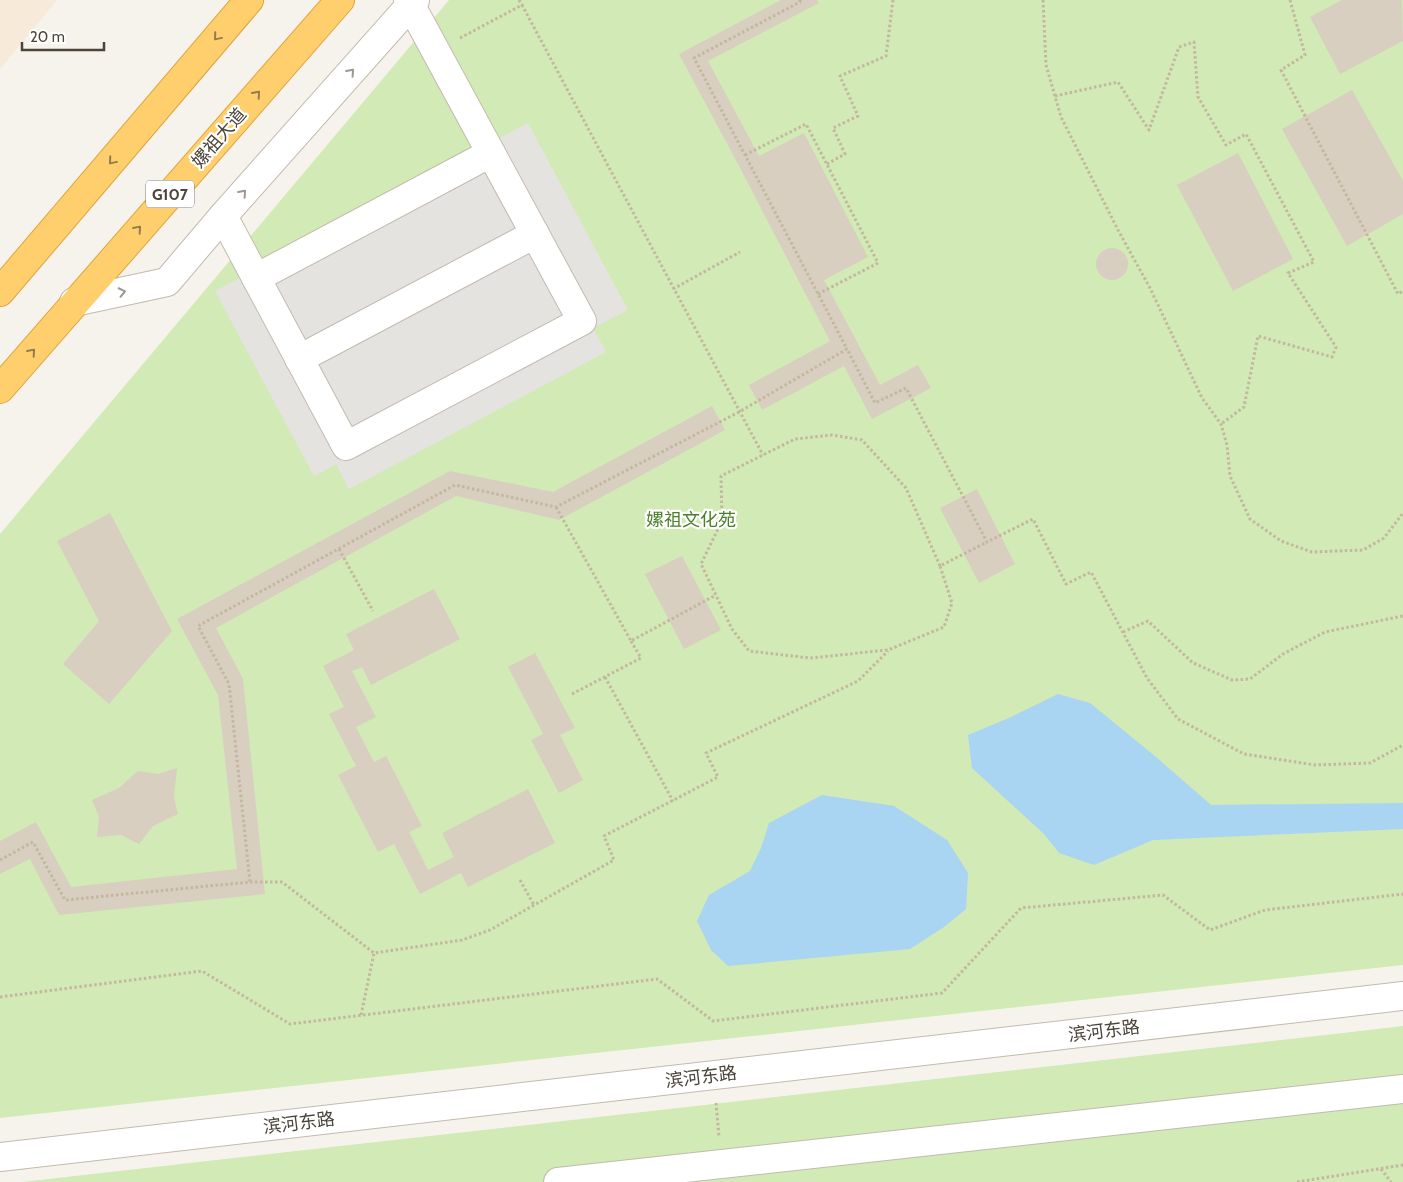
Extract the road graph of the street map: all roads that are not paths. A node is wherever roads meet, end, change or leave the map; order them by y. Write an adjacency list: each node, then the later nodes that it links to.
1 (249, 0): 8 (highway, one-way to 8)
2 (340, 0): 9 (highway, 嫘祖大道 / G107, one-way to 2)
3 (411, 2): 4 (street); 5 (street, one-way to 3)
4 (491, 153): 6 (street); 7 (street)
5 (223, 216): 7 (street); 9 (street, one-way to 5)
6 (534, 234): 10 (street); 10 (street)
7 (256, 278): 10 (street)
8 (0, 292)
9 (74, 302): 11 (highway, 嫘祖大道 / G107, one-way to 9)
10 (299, 360)
11 (0, 389)
12 (1403, 996): 14 (street, 滨河东路)
13 (1403, 1088): 15 (street)
14 (0, 1157)
15 (558, 1182)

